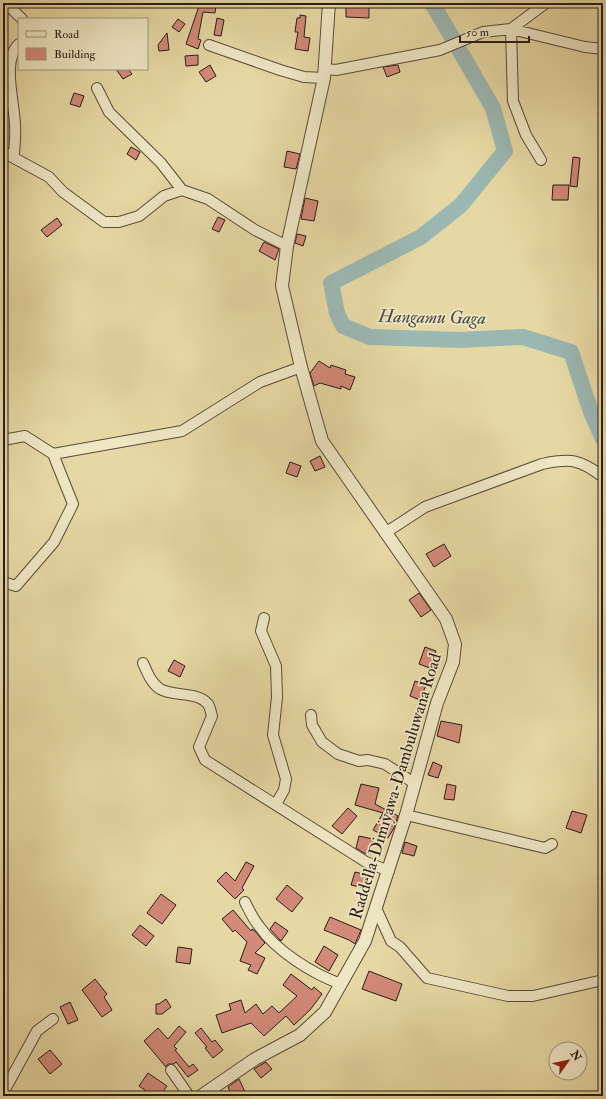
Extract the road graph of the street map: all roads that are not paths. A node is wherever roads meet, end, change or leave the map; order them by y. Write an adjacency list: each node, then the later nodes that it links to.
1 (6, 3): 4 (street)
2 (329, 3): 9 (street, Raddella-Dimiyawa-Dambuluwana Road)
3 (546, 3): 5 (street)
4 (21, 18)
5 (511, 29): 8 (street); 9 (street); 13 (street)
6 (18, 45): 12 (street)
7 (209, 45): 9 (street)
8 (603, 49)
9 (324, 73): 15 (street, Raddella-Dimiyawa-Dambuluwana Road)
10 (97, 88): 14 (street)
11 (3, 152): 12 (street)
12 (14, 157): 14 (street)
13 (541, 160)
14 (182, 190): 15 (street)
15 (287, 246): 16 (street, Raddella-Dimiyawa-Dambuluwana Road)
16 (301, 367): 18 (street); 20 (street, Raddella-Dimiyawa-Dambuluwana Road)
17 (3, 440): 18 (street)
18 (53, 454): 21 (street)
19 (603, 477): 20 (street)
20 (386, 533): 25 (street, Raddella-Dimiyawa-Dambuluwana Road)
21 (3, 582)
22 (264, 618): 26 (street)
23 (142, 663): 26 (street)
24 (311, 715): 25 (street)
25 (414, 783): 27 (street, Raddella-Dimiyawa-Dambuluwana Road)
26 (276, 804): 29 (street)
27 (406, 815): 28 (street); 29 (street, Raddella-Dimiyawa-Dambuluwana Road)
28 (552, 844)
29 (389, 871): 31 (street, Raddella-Dimiyawa-Dambuluwana Road)
30 (245, 902): 33 (street)
31 (376, 908): 32 (street); 33 (street, Raddella-Dimiyawa-Dambuluwana Road)
32 (603, 980)
33 (341, 984): 37 (street, Raddella-Dimiyawa-Dambuluwana Road)
34 (53, 1019): 36 (street)
35 (171, 1070): 38 (street)
36 (3, 1093)
37 (204, 1095)
38 (189, 1096)

